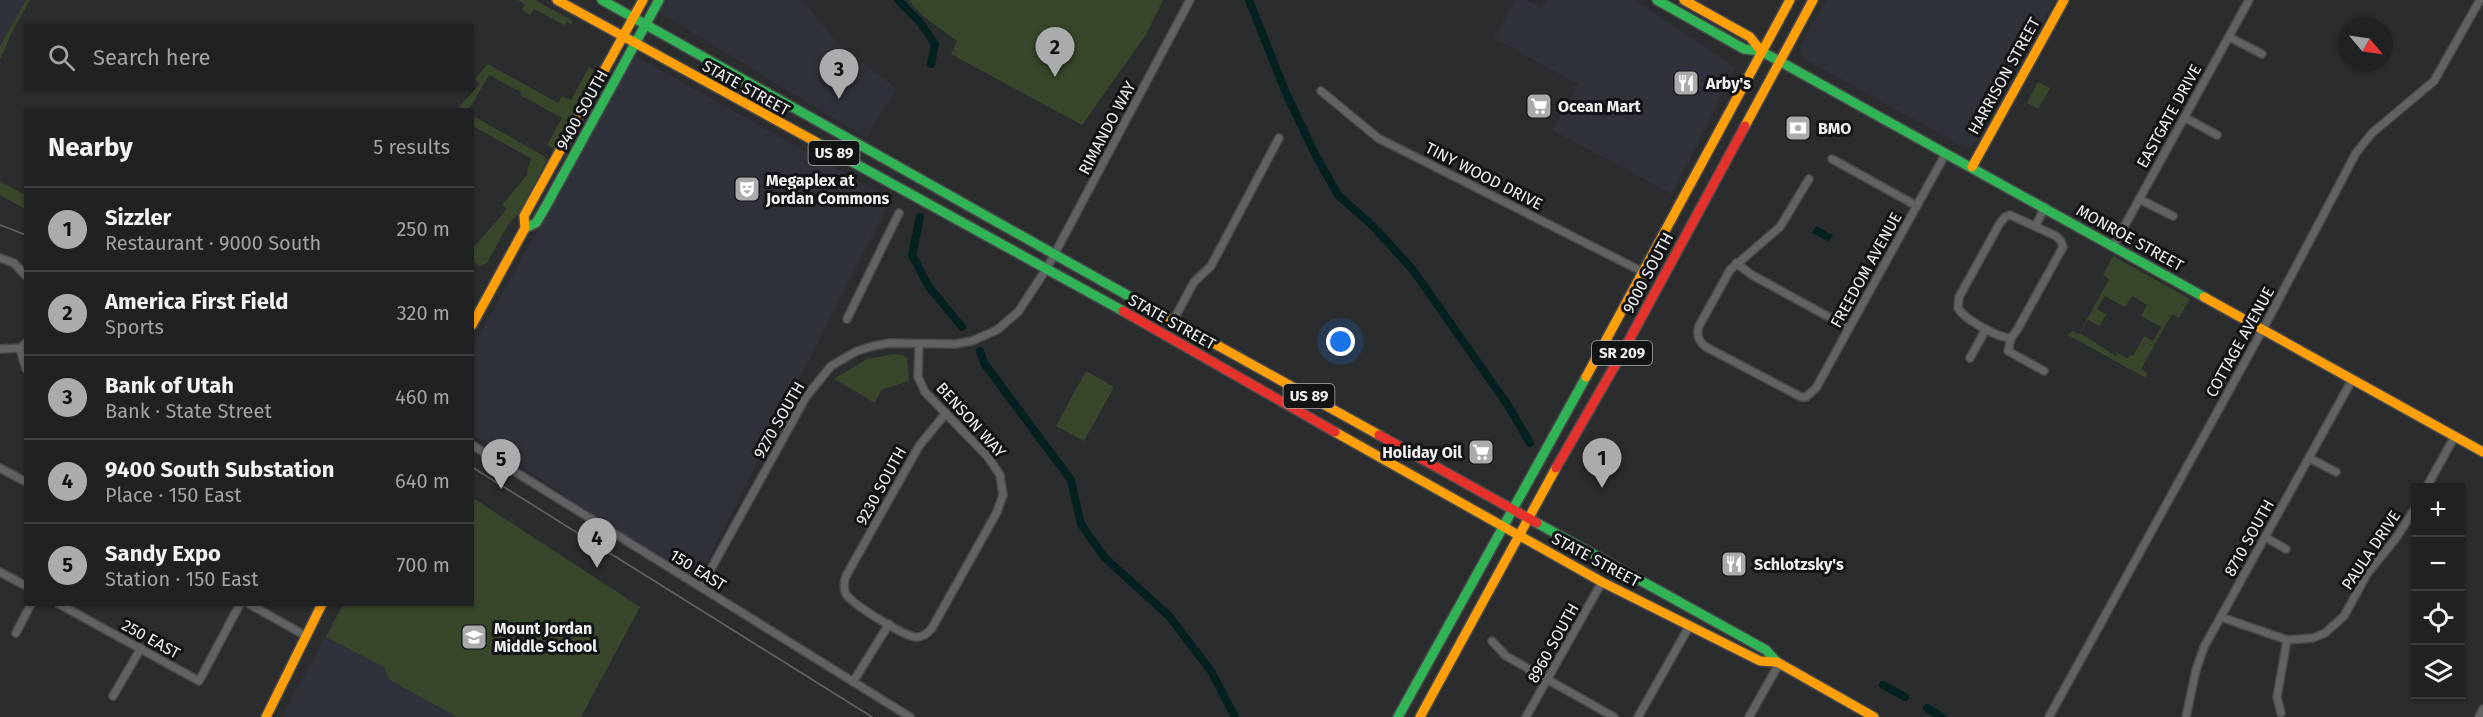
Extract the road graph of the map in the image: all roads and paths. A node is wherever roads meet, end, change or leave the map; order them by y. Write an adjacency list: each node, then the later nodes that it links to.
1 (557, 0): 15 (main road, STATE STREET / US 89)
2 (602, 0): 13 (main road, STATE STREET / US 89)
3 (643, 0): 13 (main road, 9400 SOUTH)
4 (659, 0): 14 (main road, 9400 SOUTH)
5 (1190, 0): 37 (street, RIMANDO WAY)
6 (1657, 0): 18 (main road, MONROE STREET)
7 (1684, 0): 18 (main road, MONROE STREET)
8 (1790, 0): 18 (main road, 9000 SOUTH / SR 209)
9 (1813, 0): 20 (main road, 9000 SOUTH / SR 209)
10 (2064, 0): 27 (main road, HARRISON STREET)
11 (2249, 0): 16 (street, EASTGATE DRIVE)
12 (2480, 0): 48 (street, COTTAGE AVENUE)
13 (633, 16): 14 (main road, STATE STREET / US 89); 15 (main road, 9400 SOUTH)
14 (646, 24): 17 (main road, 9400 SOUTH); 37 (main road, STATE STREET / US 89)
15 (622, 37): 17 (main road, STATE STREET / US 89); 35 (main road, 9400 SOUTH)
16 (2229, 37): 19 (street); 22 (street, EASTGATE DRIVE)
17 (635, 44): 35 (main road, 9400 SOUTH); 40 (main road, STATE STREET / US 89)
18 (1761, 51): 20 (main road, MONROE STREET); 41 (main road, 9000 SOUTH / SR 209)
19 (2262, 54)
20 (1780, 61): 25 (main road, MONROE STREET); 67 (main road, 9000 SOUTH / SR 209)
21 (1321, 91): 41 (street, TINY WOOD DRIVE)
22 (2184, 117): 23 (street); 29 (street, EASTGATE DRIVE)
23 (2217, 135)
24 (1279, 138): 45 (street)
25 (1946, 153): 27 (main road, MONROE STREET); 30 (street, FREEDOM AVENUE)
26 (1832, 159): 30 (street)
27 (1972, 167): 31 (main road, MONROE STREET)
28 (1809, 179): 39 (street)
29 (2139, 198): 33 (street); 36 (street, EASTGATE DRIVE)
30 (1917, 206): 46 (street, FREEDOM AVENUE)
31 (2045, 207): 34 (street); 36 (main road, MONROE STREET)
32 (899, 213): 43 (street)
33 (2173, 216)
34 (2036, 225): 47 (street); 49 (street)
35 (525, 228): 44 (main road, 9400 SOUTH)
36 (2114, 245): 48 (main road, MONROE STREET)
37 (1055, 255): 40 (street, RIMANDO WAY); 45 (main road, STATE STREET / US 89)
38 (0, 258): 42 (street)
39 (1736, 263): 46 (street); 46 (street, FREEDOM AVENUE)
40 (1047, 268): 50 (street, 9270 SOUTH); 68 (main road, STATE STREET / US 89)
41 (1643, 272): 65 (main road, 9000 SOUTH / SR 209)
42 (24, 274)
43 (846, 319)
44 (474, 321)
45 (1173, 321): 65 (main road, STATE STREET / US 89)
46 (1849, 328)
47 (1986, 328): 49 (street); 53 (street)
48 (2263, 329): 55 (main road, MONROE STREET); 105 (street, COTTAGE AVENUE)
49 (2011, 338): 54 (street)
50 (919, 344): 56 (street, BENSON WAY); 75 (street, 9270 SOUTH)
51 (23, 345): 52 (street)
52 (0, 349)
53 (1970, 358)
54 (2044, 371)
55 (2352, 380): 57 (main road, MONROE STREET); 60 (street, 8710 SOUTH)
56 (946, 413): 82 (street, 9230 SOUTH); 82 (street, BENSON WAY)
57 (2455, 436): 59 (main road, MONROE STREET); 64 (street)
58 (474, 446): 75 (street, 150 EAST)
59 (2483, 452)
60 (2309, 458): 62 (street); 70 (street, 8710 SOUTH)
61 (0, 468): 63 (street)
62 (2336, 472)
63 (24, 481)
64 (2429, 483)
65 (1512, 508): 67 (main road, STATE STREET / US 89); 68 (main road, 9000 SOUTH / SR 209)
66 (2411, 514): 86 (street, PAULA DRIVE)
67 (1528, 518): 69 (main road, 9000 SOUTH / SR 209); 89 (main road, STATE STREET / US 89)
68 (1503, 527): 69 (main road, STATE STREET / US 89); 98 (main road, 9000 SOUTH / SR 209)
69 (1518, 535): 73 (main road, STATE STREET / US 89); 99 (main road, 9000 SOUTH / SR 209)
70 (2265, 537): 71 (street); 81 (street, 8710 SOUTH)
71 (2286, 549)
72 (0, 572): 74 (street)
73 (1602, 582): 83 (main road, STATE STREET / US 89); 90 (street, 8960 SOUTH)
74 (24, 585)
75 (701, 587): 91 (street, 150 EAST)
76 (30, 606): 84 (street)
77 (63, 606): 88 (street, 250 EAST)
78 (239, 606): 88 (street, 250 EAST)
79 (253, 606): 85 (street)
80 (321, 606): 85 (main road)
81 (2221, 616): 86 (street, PAULA DRIVE); 106 (street, 8710 SOUTH)
82 (889, 624): 91 (street)
83 (1690, 625): 89 (main road, STATE STREET / US 89); 102 (street)
84 (16, 633)
85 (306, 636): 96 (main road)
86 (2287, 640): 94 (street)
87 (1492, 641): 90 (street)
88 (141, 648): 92 (street)
89 (1778, 663): 95 (main road, STATE STREET / US 89); 103 (street)
90 (1548, 679): 100 (street, 8960 SOUTH); 101 (street)
91 (853, 681): 97 (street, 150 EAST)
92 (113, 696)
93 (2483, 710): 107 (street)
94 (2281, 713)
95 (1860, 714): 104 (main road, STATE STREET / US 89)
96 (266, 717)
97 (910, 717)
98 (1398, 717)
99 (1421, 717)
100 (1526, 717)
101 (1614, 717)
102 (1638, 717)
103 (1749, 717)
104 (1874, 717)
105 (2049, 717)
106 (2187, 717)
107 (2479, 717)

